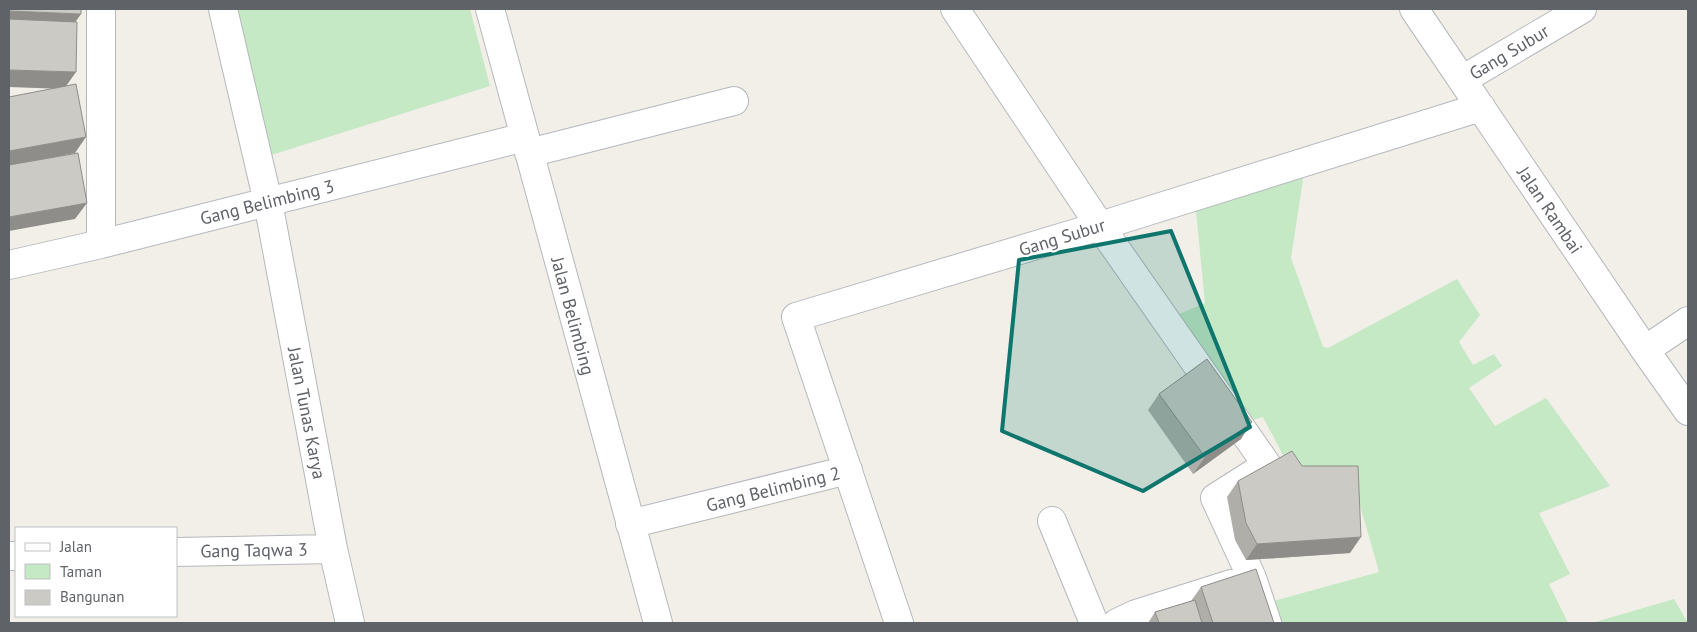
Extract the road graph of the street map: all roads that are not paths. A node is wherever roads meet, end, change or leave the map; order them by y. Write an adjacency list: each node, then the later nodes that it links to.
1 (101, 9): 13 (street)
2 (223, 9): 11 (street, Jalan Tunas Karya)
3 (490, 9): 10 (street, Jalan Belimbing)
4 (955, 9): 12 (street)
5 (1414, 9): 7 (street, Jalan Rambai)
6 (1582, 9): 7 (street, Gang Subur)
7 (1462, 80): 9 (street, Jalan Rambai)
8 (734, 101): 10 (street, Gang Belimbing 3)
9 (1480, 107): 12 (street, Gang Subur); 16 (street, Jalan Rambai)
10 (527, 145): 11 (street, Gang Belimbing 3); 20 (street, Jalan Belimbing)
11 (268, 202): 13 (street, Gang Belimbing 3); 21 (street, Jalan Tunas Karya)
12 (1100, 226): 18 (street, Gang Subur); 23 (street)
13 (101, 244): 14 (street, Gang Belimbing 3)
14 (9, 265)
15 (1688, 320): 16 (street)
16 (1645, 350): 17 (street, Jalan Rambai)
17 (1688, 411)
18 (848, 470): 20 (street, Gang Belimbing 2); 26 (street, Gang Belimbing 2)
19 (1052, 521): 27 (street)
20 (630, 524): 25 (street, Jalan Belimbing)
21 (333, 549): 22 (street, Gang Taqwa 3); 24 (street, Jalan Tunas Karya)
22 (178, 552)
23 (1252, 578): 28 (street); 29 (street)
24 (350, 623)
25 (658, 623)
26 (899, 623)
27 (1094, 623)
28 (1117, 623)
29 (1267, 623)

